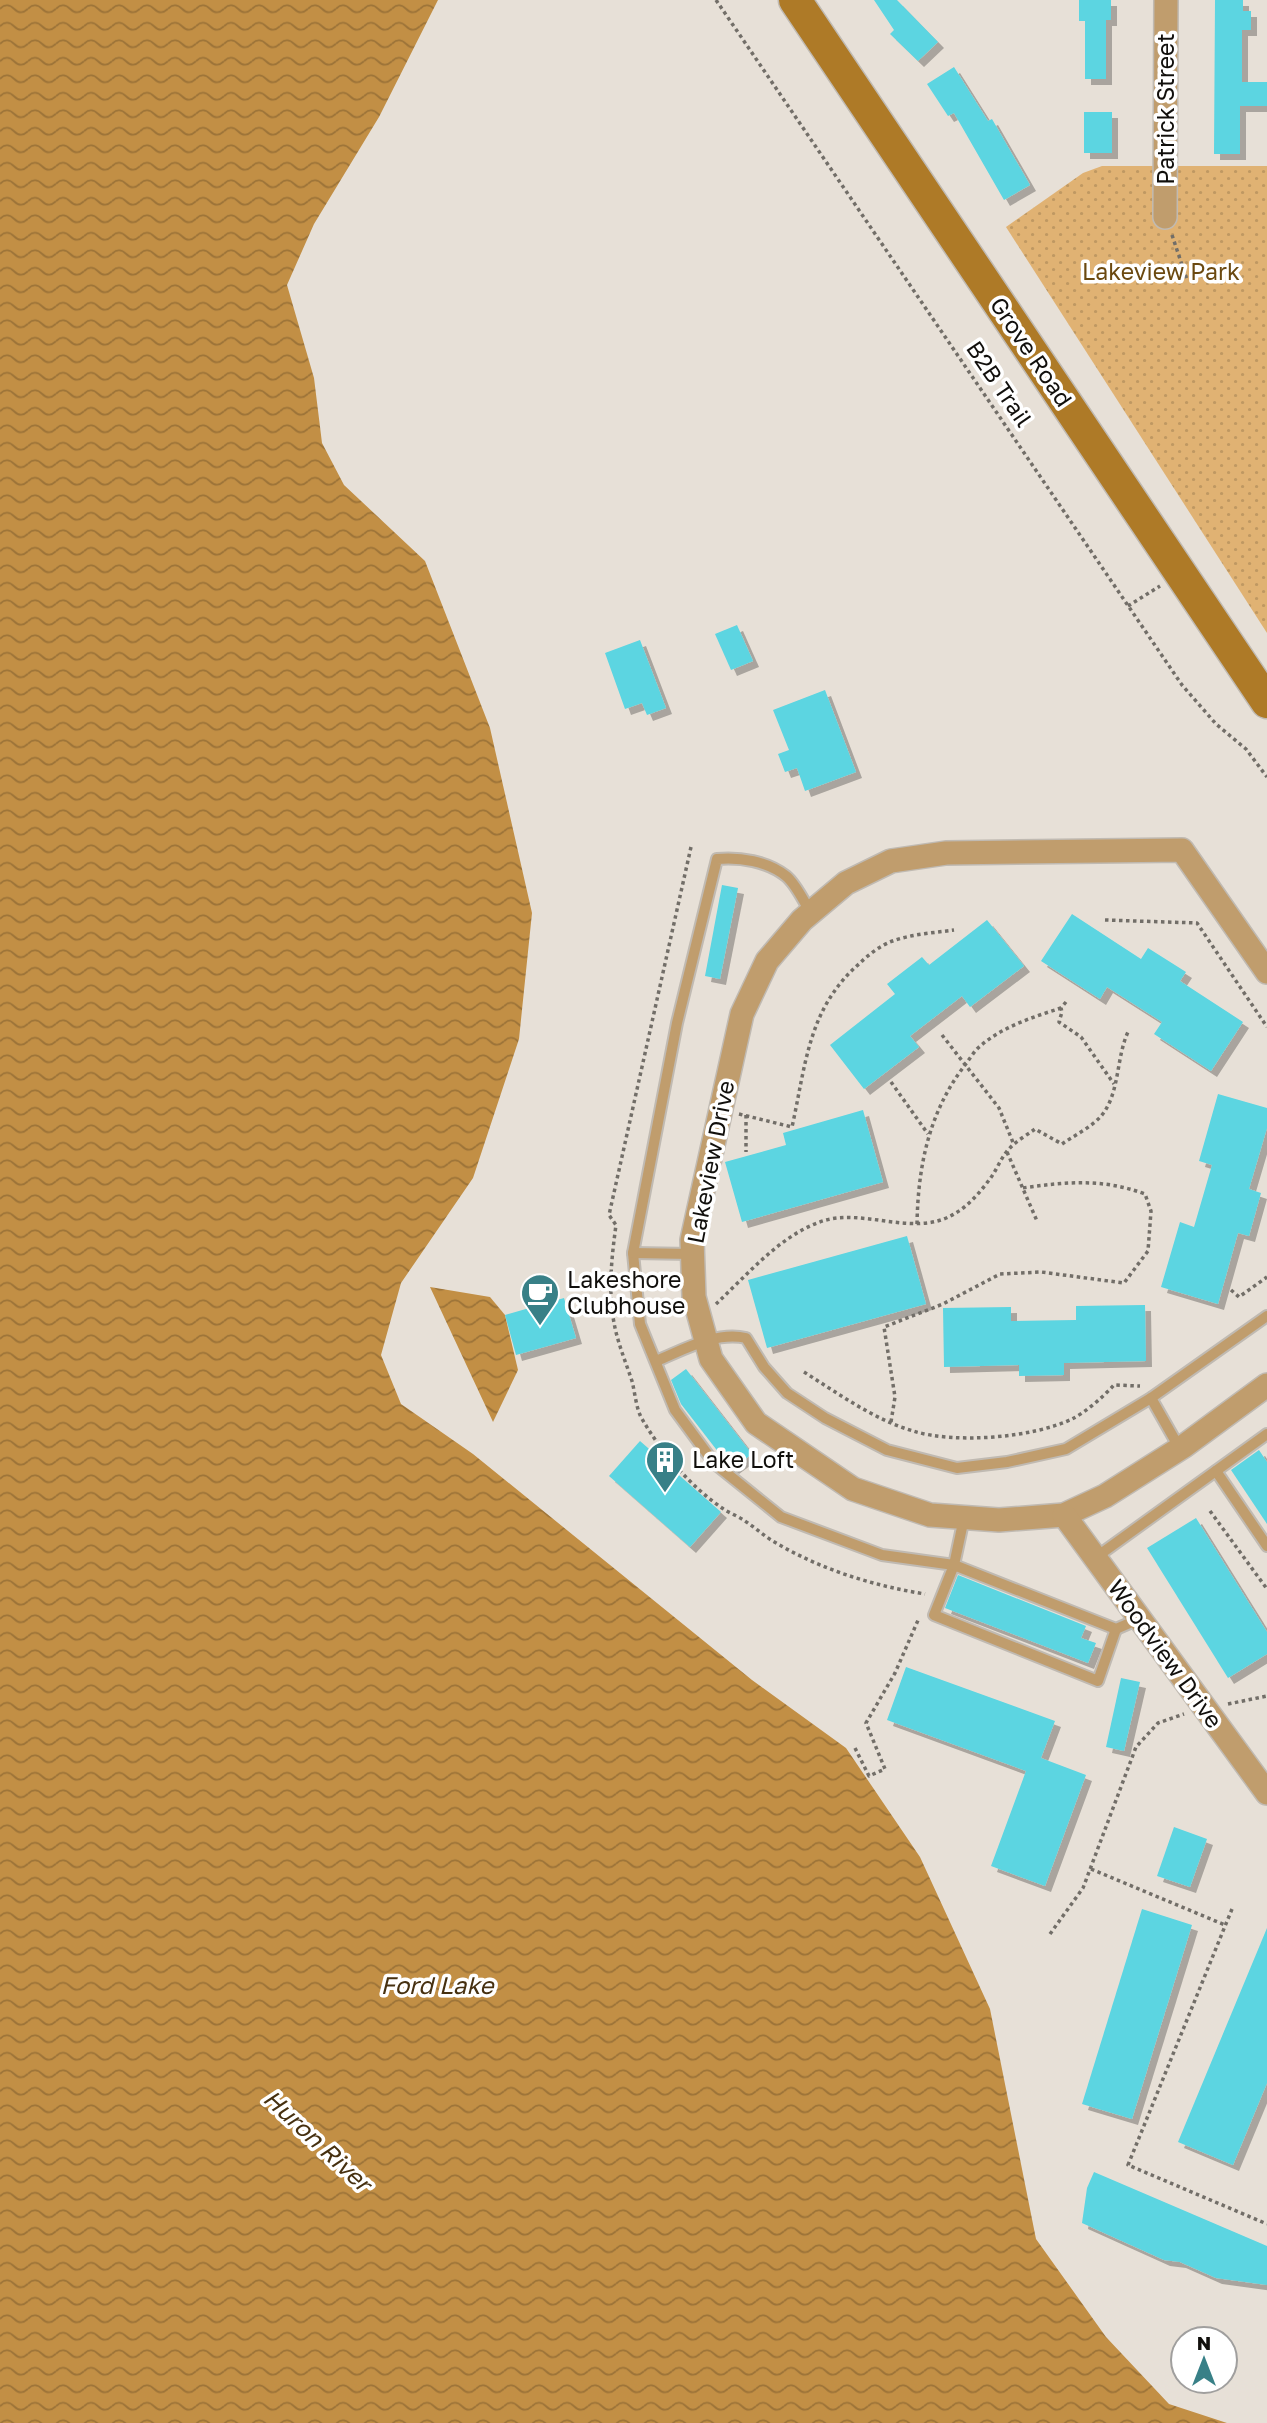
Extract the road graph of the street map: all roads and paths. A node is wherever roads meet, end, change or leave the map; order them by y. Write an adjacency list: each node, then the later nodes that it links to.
1 (716, 0): 7 (path, B2B Trail)
2 (795, 0): 8 (main road, Grove Road)
3 (1166, 0): 4 (street, Patrick Street)
4 (1165, 217): 5 (path)
5 (1187, 279)
6 (1153, 591): 7 (path)
7 (1128, 606): 9 (path, B2B Trail)
8 (1267, 702)
9 (1267, 777)
10 (811, 913): 13 (street, Lakeview Drive); 31 (lane); 32 (street, Lakeview Drive)
11 (1105, 920): 16 (path)
12 (954, 930): 23 (path)
13 (1267, 972)
14 (1066, 1002): 15 (path)
15 (1061, 1008): 19 (path); 21 (path)
16 (1267, 1027)
17 (1128, 1032): 21 (path)
18 (942, 1035): 19 (path)
19 (965, 1066): 24 (path); 25 (path)
20 (891, 1082): 24 (path)
21 (1114, 1085): 25 (path)
22 (734, 1114): 23 (path)
23 (747, 1115): 26 (path)
24 (929, 1135): 30 (path)
25 (1014, 1145): 27 (path)
26 (747, 1152)
27 (1007, 1152): 28 (path); 30 (path)
28 (1022, 1188): 29 (path); 41 (path)
29 (1037, 1221)
30 (917, 1223): 36 (path)
31 (633, 1253): 32 (lane); 37 (lane)
32 (692, 1254): 36 (street, Lakeview Drive)
33 (1267, 1277): 34 (path)
34 (1231, 1290)
35 (1267, 1316): 40 (lane)
36 (703, 1331): 37 (lane); 40 (lane); 47 (street, Lakeview Drive)
37 (656, 1361): 50 (lane)
38 (804, 1372): 41 (path)
39 (1267, 1385): 43 (street, Lakeview Drive)
40 (1153, 1397): 41 (path); 43 (lane)
41 (891, 1422)
42 (1266, 1436): 44 (lane)
43 (1180, 1448): 46 (street, Lakeview Drive)
44 (1216, 1471): 48 (lane); 49 (lane)
45 (1210, 1511): 51 (path)
46 (1063, 1515): 47 (street, Lakeview Drive); 49 (street, Woodview Drive)
47 (964, 1518): 50 (lane)
48 (1267, 1546)
49 (1095, 1558): 52 (street, Woodview Drive)
50 (954, 1565): 53 (lane); 53 (lane)
51 (1267, 1589)
52 (1139, 1619): 53 (lane); 57 (street, Woodview Drive)
53 (1116, 1629)
54 (1267, 1696): 55 (path)
55 (1219, 1706)
56 (1184, 1714): 58 (path)
57 (1267, 1793)
58 (1091, 1868): 60 (path); 61 (path)
59 (1231, 1909): 60 (path)
60 (1225, 1925): 62 (path)
61 (1050, 1934)
62 (1267, 2224)

